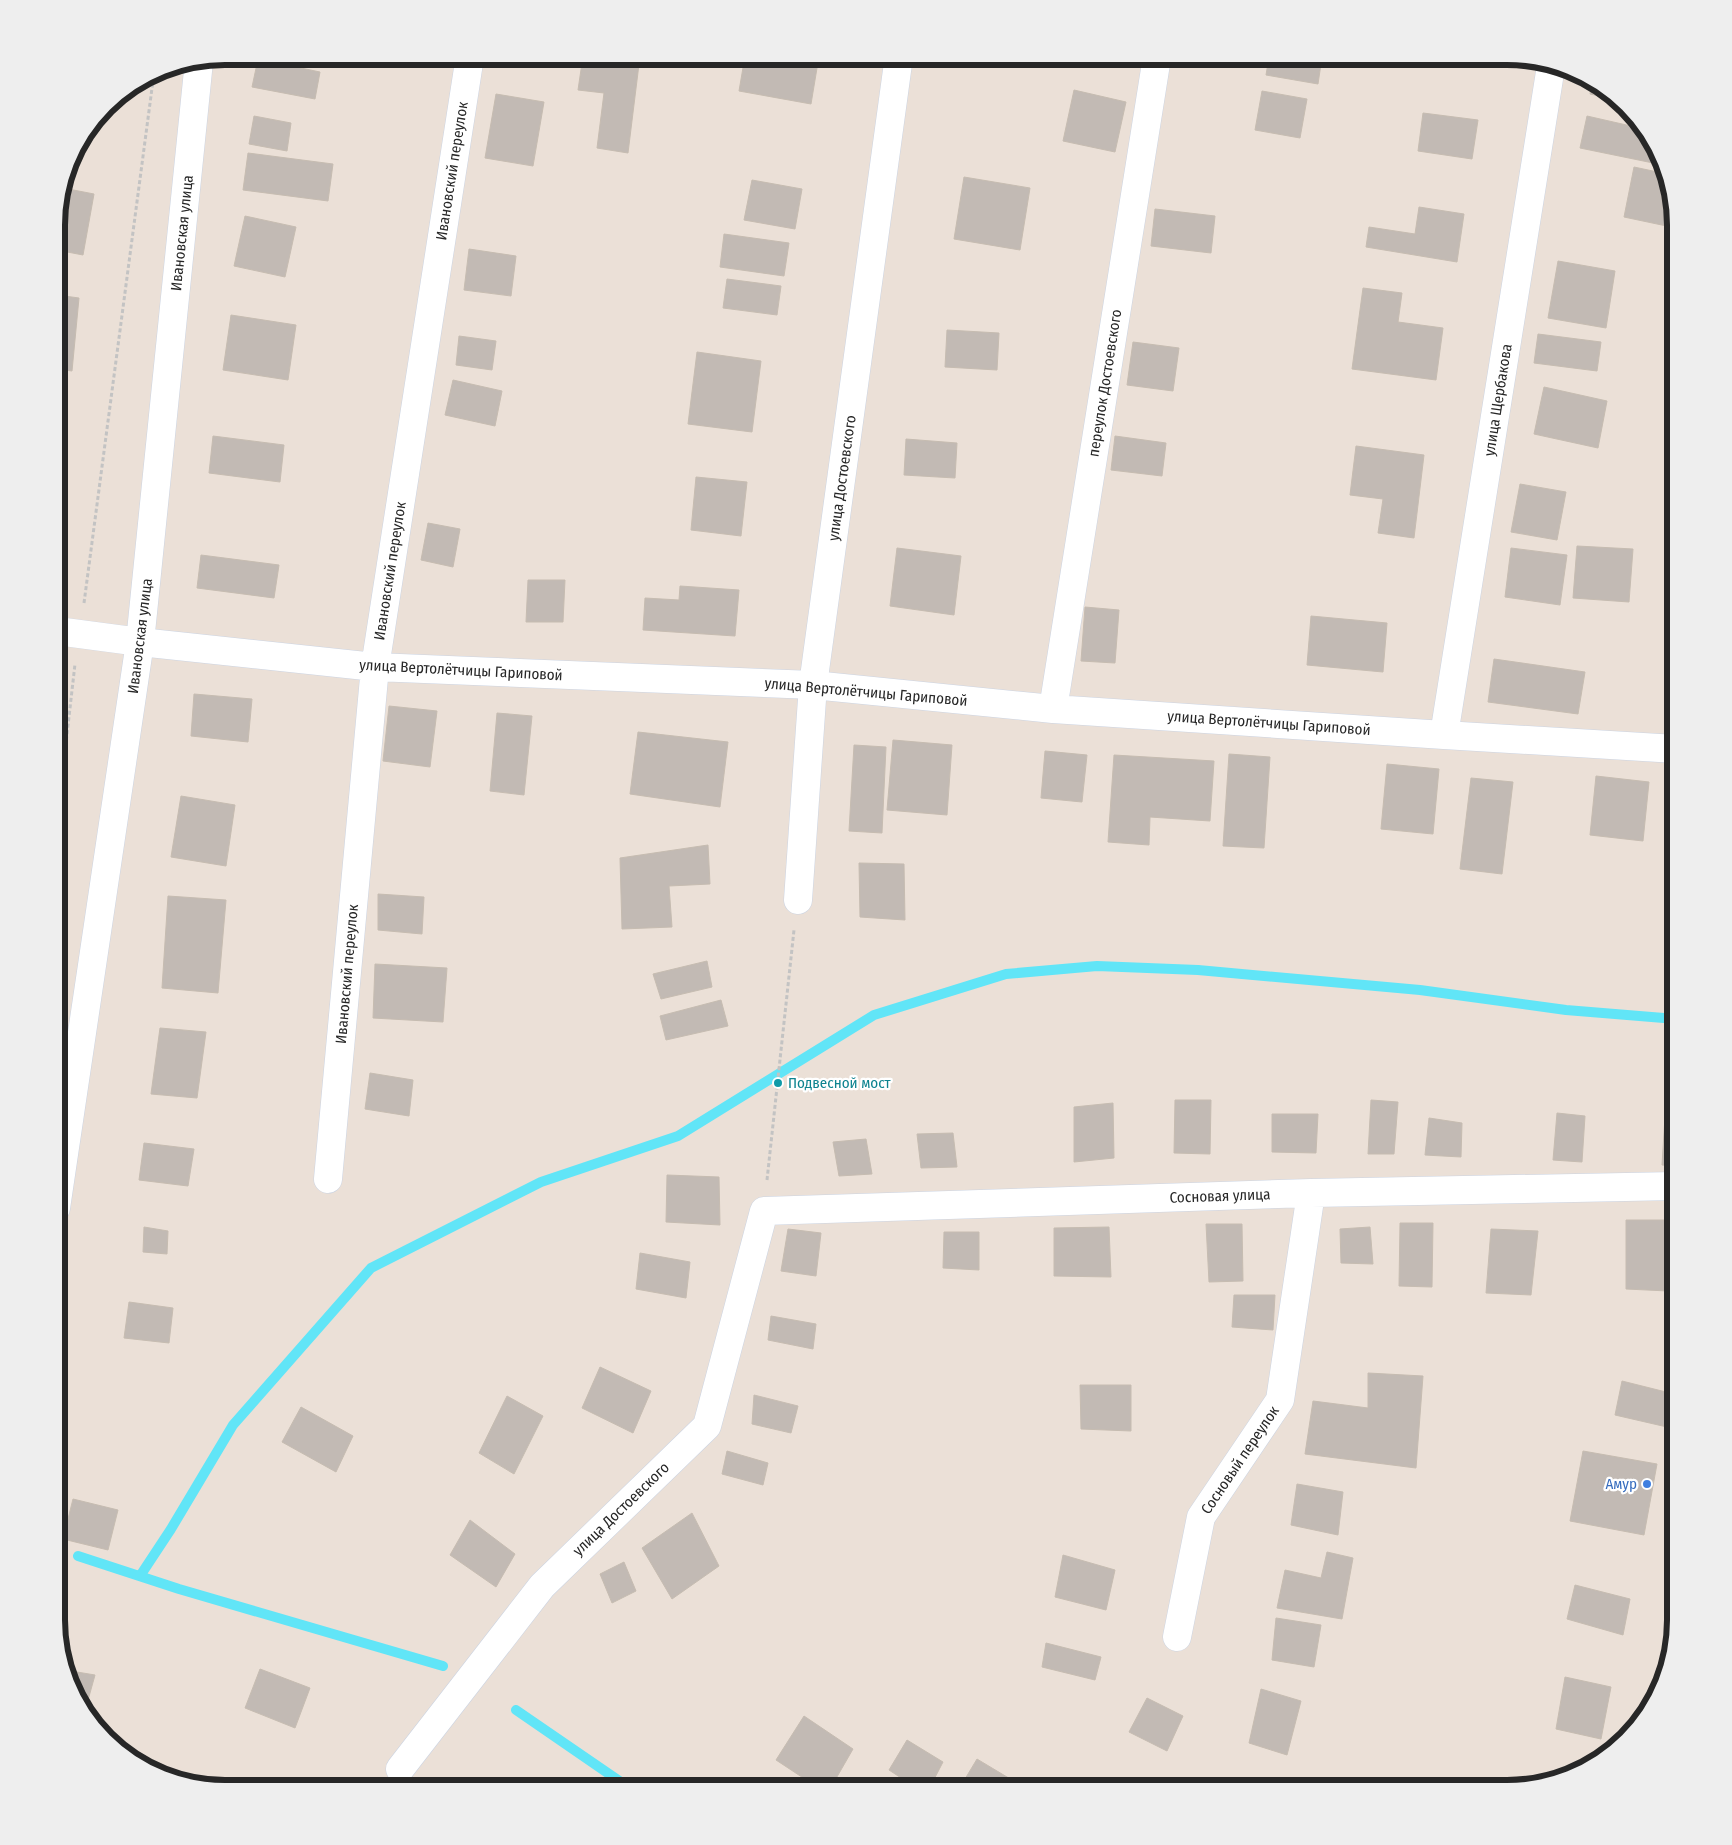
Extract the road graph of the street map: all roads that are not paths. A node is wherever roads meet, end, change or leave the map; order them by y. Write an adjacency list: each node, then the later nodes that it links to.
1 (469, 65): 8 (street, Ивановский переулок)
2 (898, 65): 9 (street, улица Достоевского)
3 (1157, 65): 10 (street, переулок Достоевского)
4 (198, 67): 7 (street, Ивановская улица)
5 (1550, 71): 11 (street, улица Щербакова)
6 (68, 632): 7 (street, улица Вертолётчицы Гариповой)
7 (140, 642): 8 (street, улица Вертолётчицы Гариповой); 14 (street, Ивановская улица)
8 (375, 667): 9 (street, улица Вертолётчицы Гариповой); 15 (street, Ивановский переулок)
9 (813, 685): 10 (street, улица Вертолётчицы Гариповой); 13 (street, улица Достоевского)
10 (1053, 709): 11 (street, улица Вертолётчицы Гариповой)
11 (1444, 735): 12 (street, улица Вертолётчицы Гариповой)
12 (1667, 748)
13 (798, 900)
14 (65, 1147)
15 (328, 1179)
16 (1667, 1186): 17 (street, Сосновая улица)
17 (1311, 1193): 18 (street, Сосновая улица); 19 (street, Сосновый переулок)
18 (764, 1211): 20 (street, улица Достоевского)
19 (1177, 1637)
20 (400, 1769)

